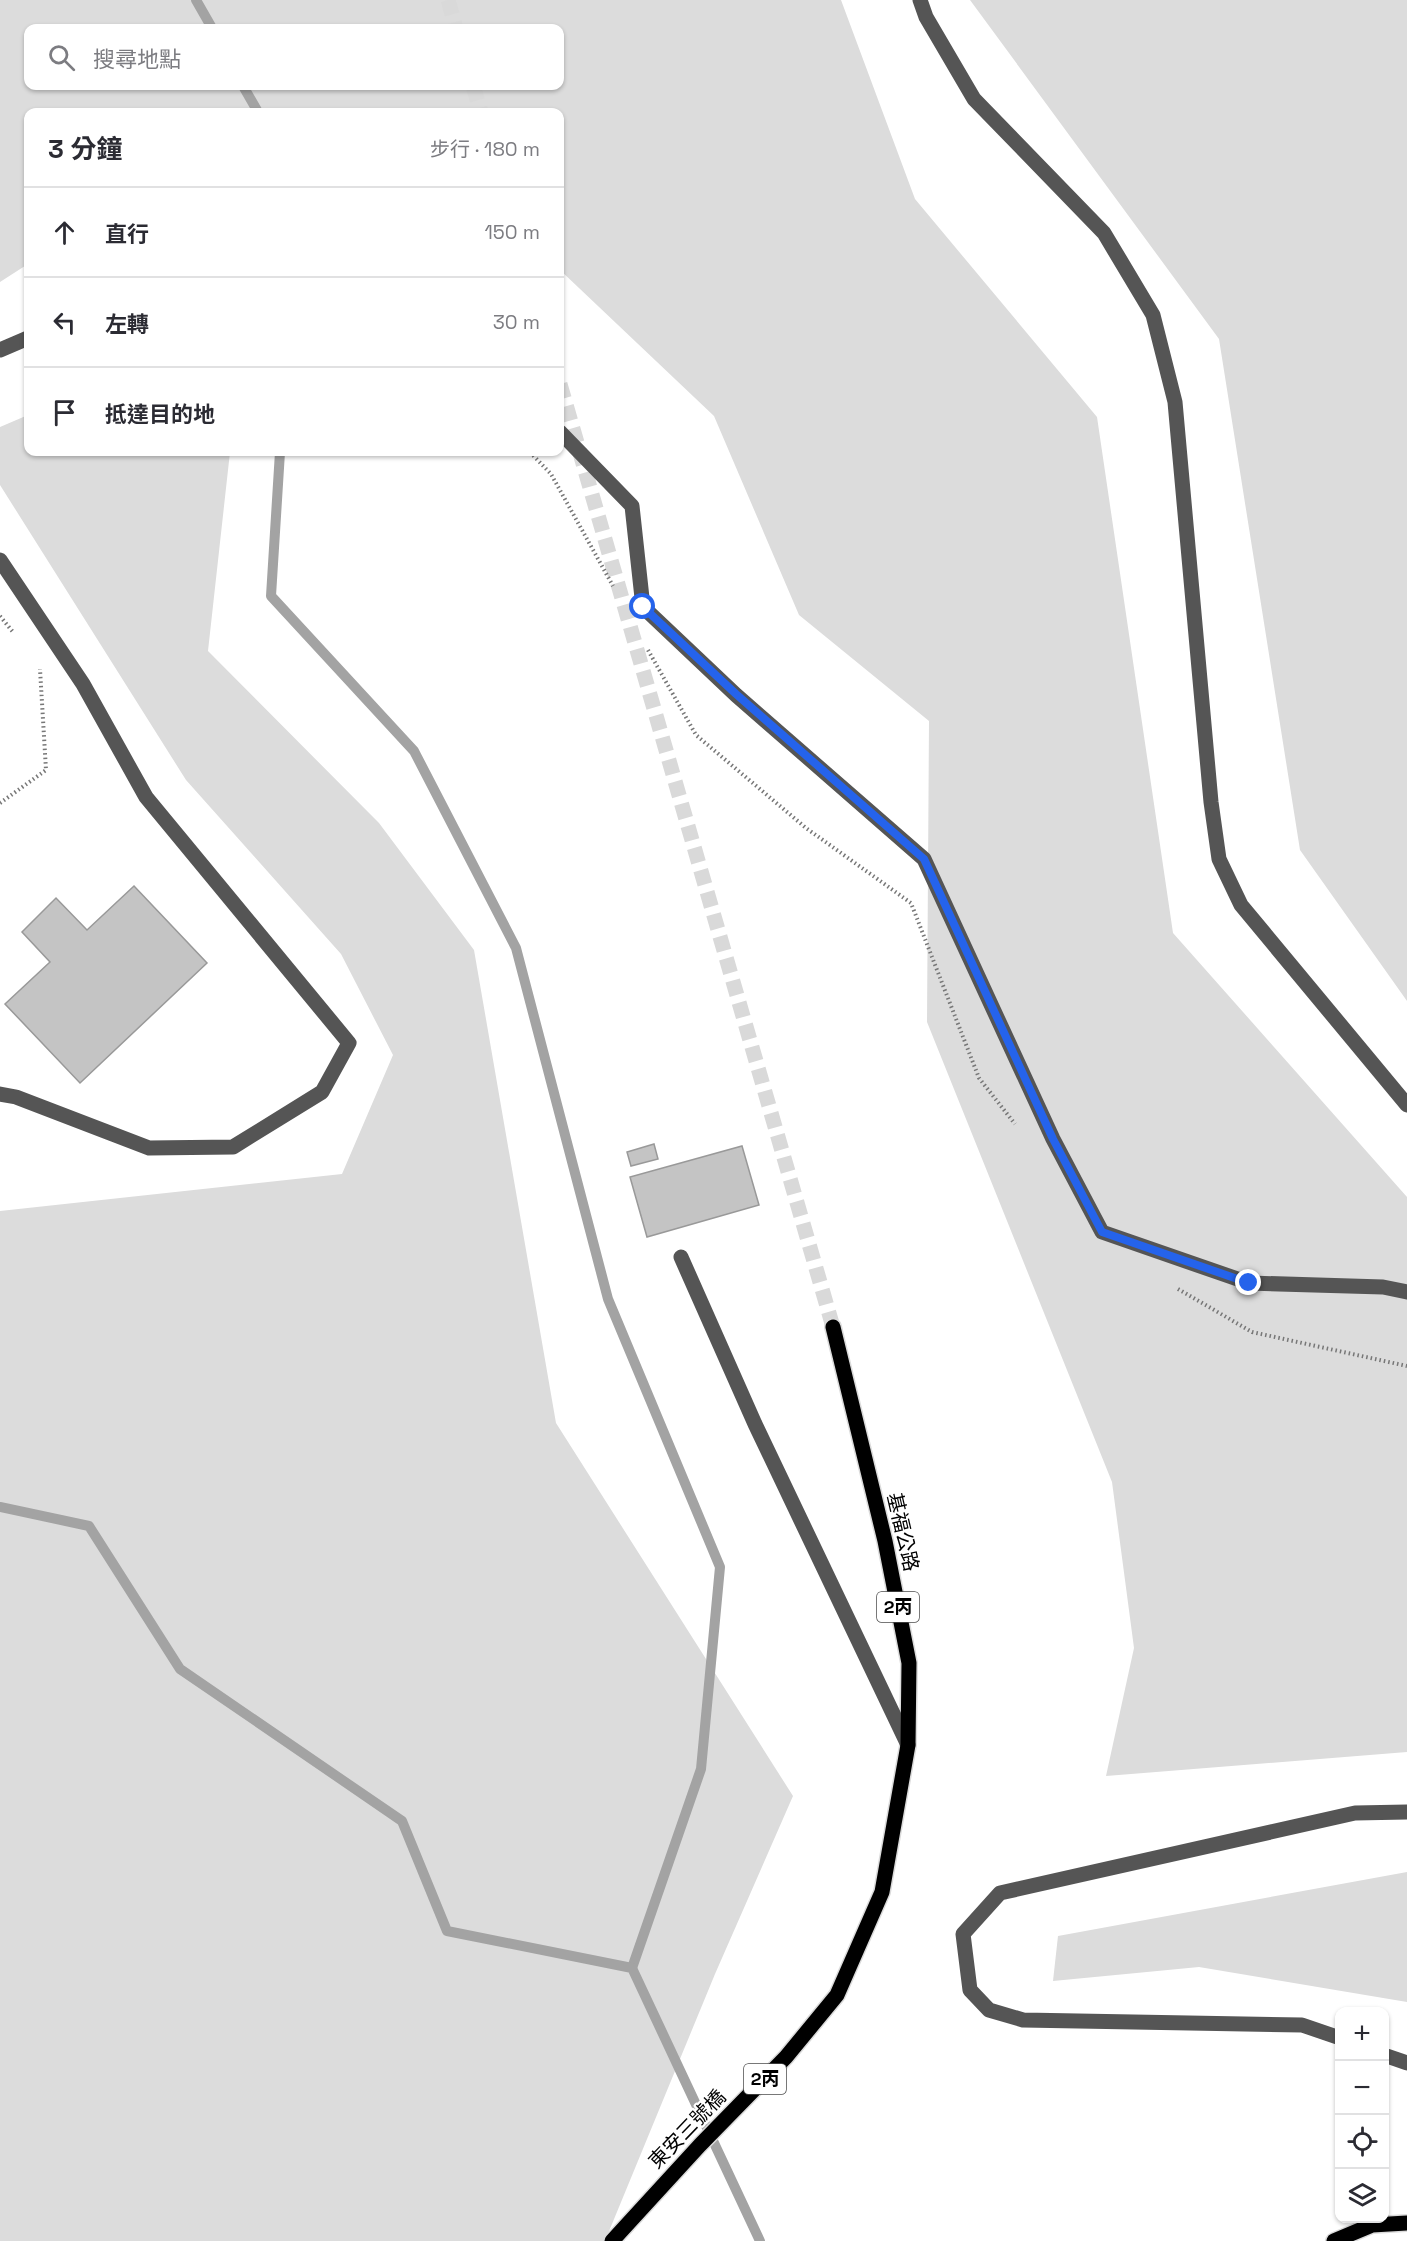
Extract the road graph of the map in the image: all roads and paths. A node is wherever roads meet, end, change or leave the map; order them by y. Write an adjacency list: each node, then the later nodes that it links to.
1 (920, 0): 14 (street)
2 (24, 340): 3 (street)
3 (0, 350)
4 (564, 436): 18 (street)
5 (534, 456): 7 (path)
6 (0, 560): 13 (street)
7 (618, 595)
8 (0, 616): 9 (path)
9 (20, 640)
10 (646, 646): 15 (path)
11 (40, 663): 12 (path)
12 (0, 803)
13 (0, 1094)
14 (1407, 1105)
15 (1022, 1132)
16 (681, 1257): 21 (street)
17 (1171, 1284): 20 (path)
18 (1407, 1292)
19 (833, 1327): 21 (main road, 基福公路 / 2丙)
20 (1407, 1366)
21 (908, 1745): 23 (main road, 基福公路 / 2丙)
22 (1407, 1812): 24 (street)
23 (882, 1892): 28 (main road, 東安三號橋 / 2丙)
24 (1335, 2036)
25 (1389, 2057): 26 (street)
26 (1407, 2063)
27 (1407, 2223): 29 (main road)
28 (612, 2241)
29 (1334, 2241)

